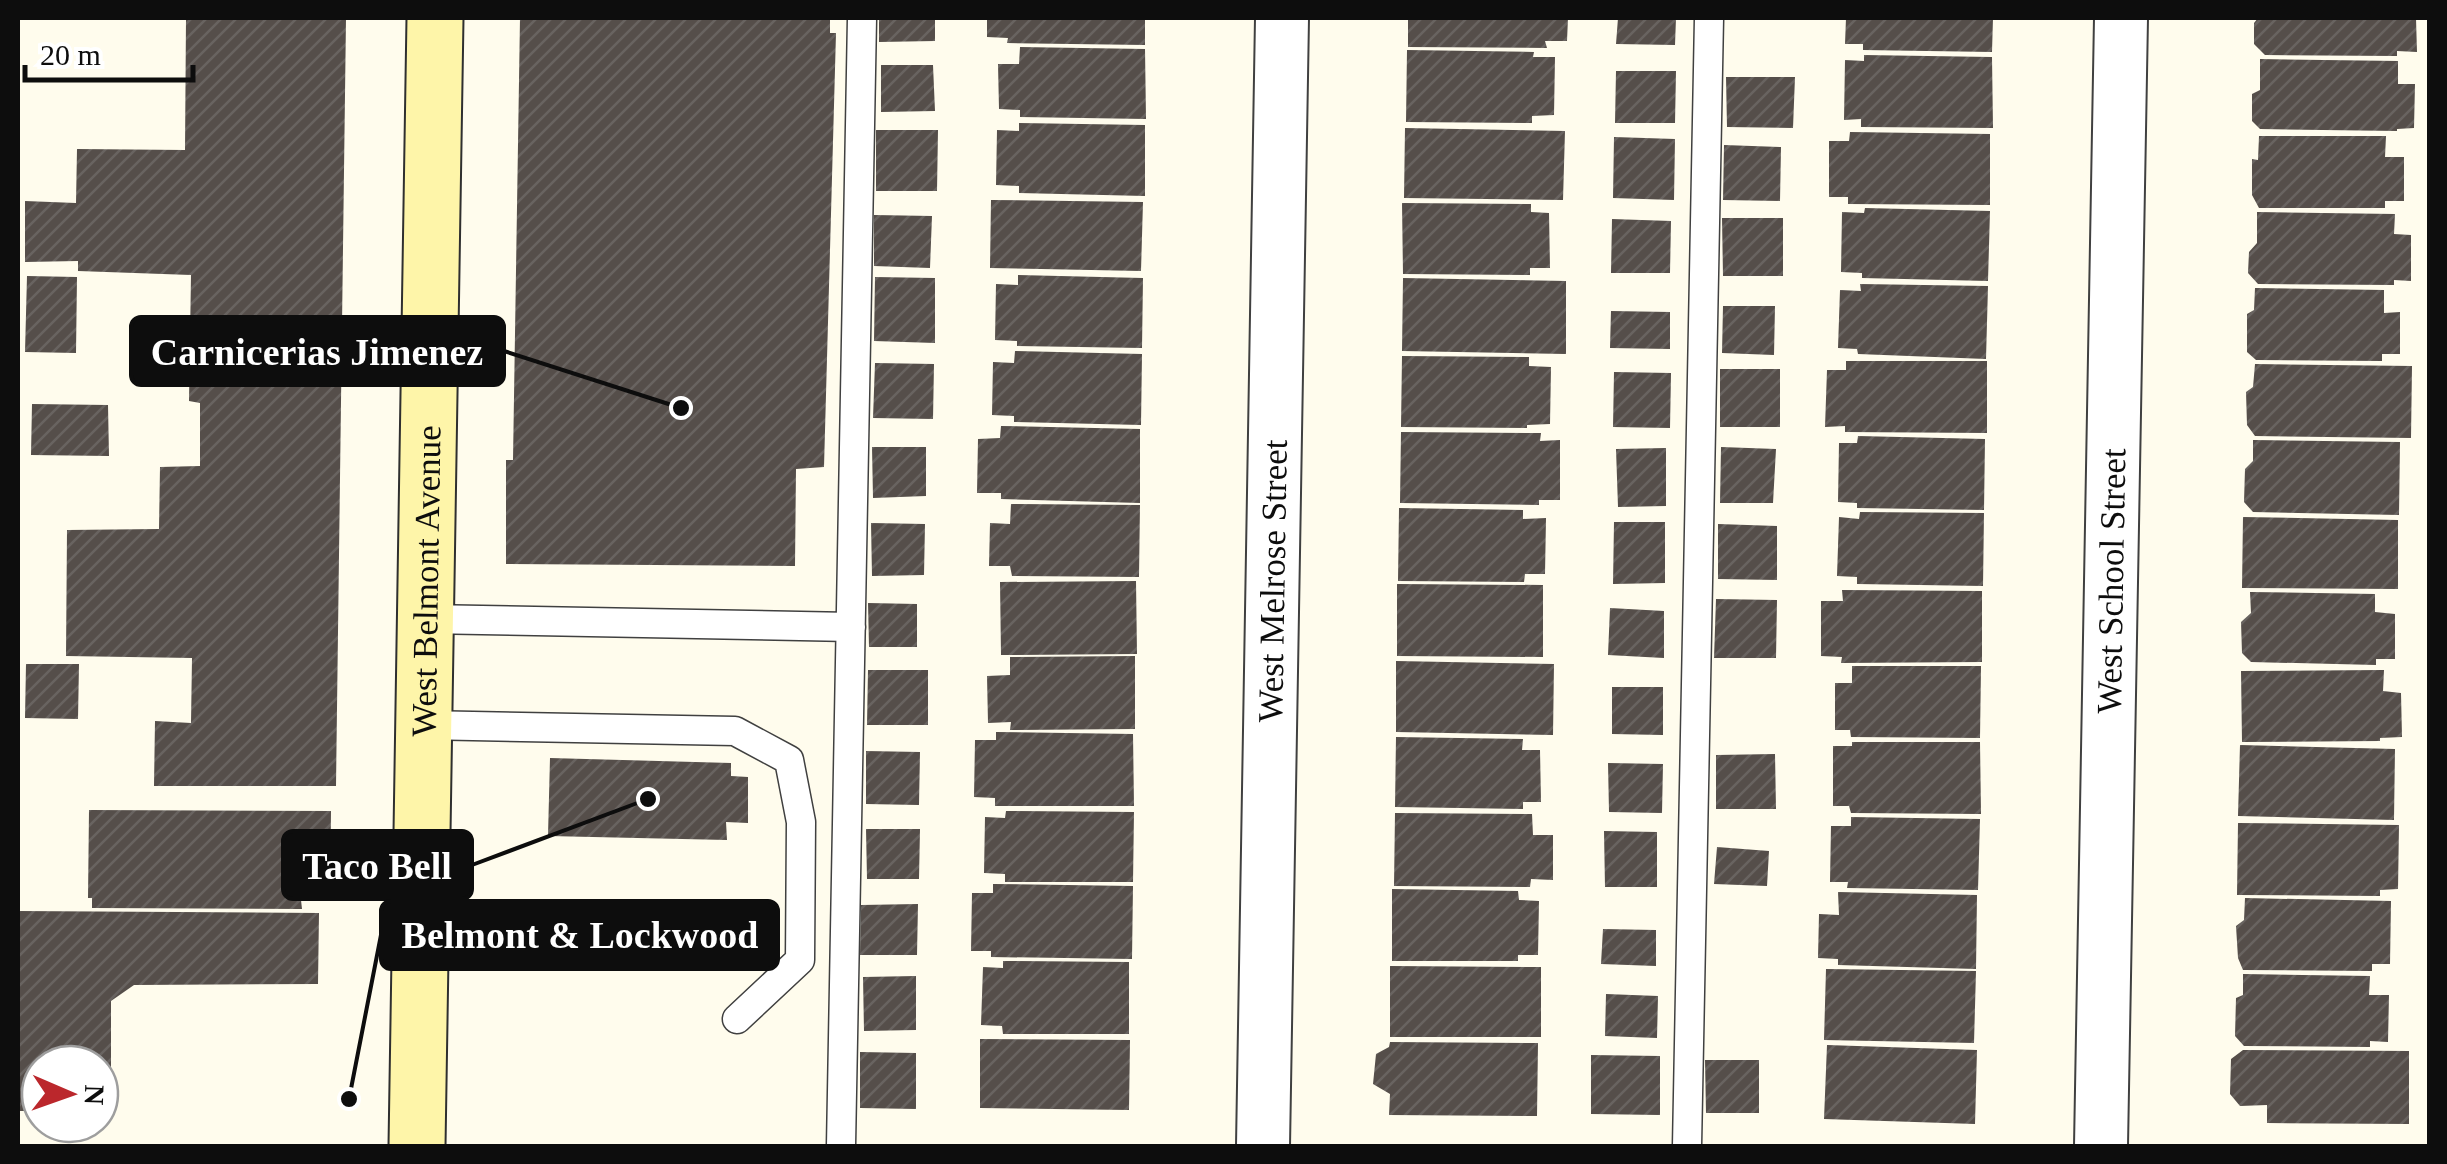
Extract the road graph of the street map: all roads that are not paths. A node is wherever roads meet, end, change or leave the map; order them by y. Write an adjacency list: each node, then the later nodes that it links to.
1 (435, 18): 6 (main road, West Belmont Avenue)
2 (862, 18): 7 (lane)
3 (1282, 18): 12 (street, West Melrose Street)
4 (1709, 18): 13 (lane)
5 (2121, 18): 14 (street, West School Street)
6 (425, 619): 7 (lane); 8 (main road, West Belmont Avenue)
7 (851, 628): 11 (lane)
8 (423, 725): 9 (lane); 10 (main road, West Belmont Avenue)
9 (737, 1019)
10 (417, 1146)
11 (841, 1146)
12 (1263, 1146)
13 (1688, 1146)
14 (2101, 1146)

